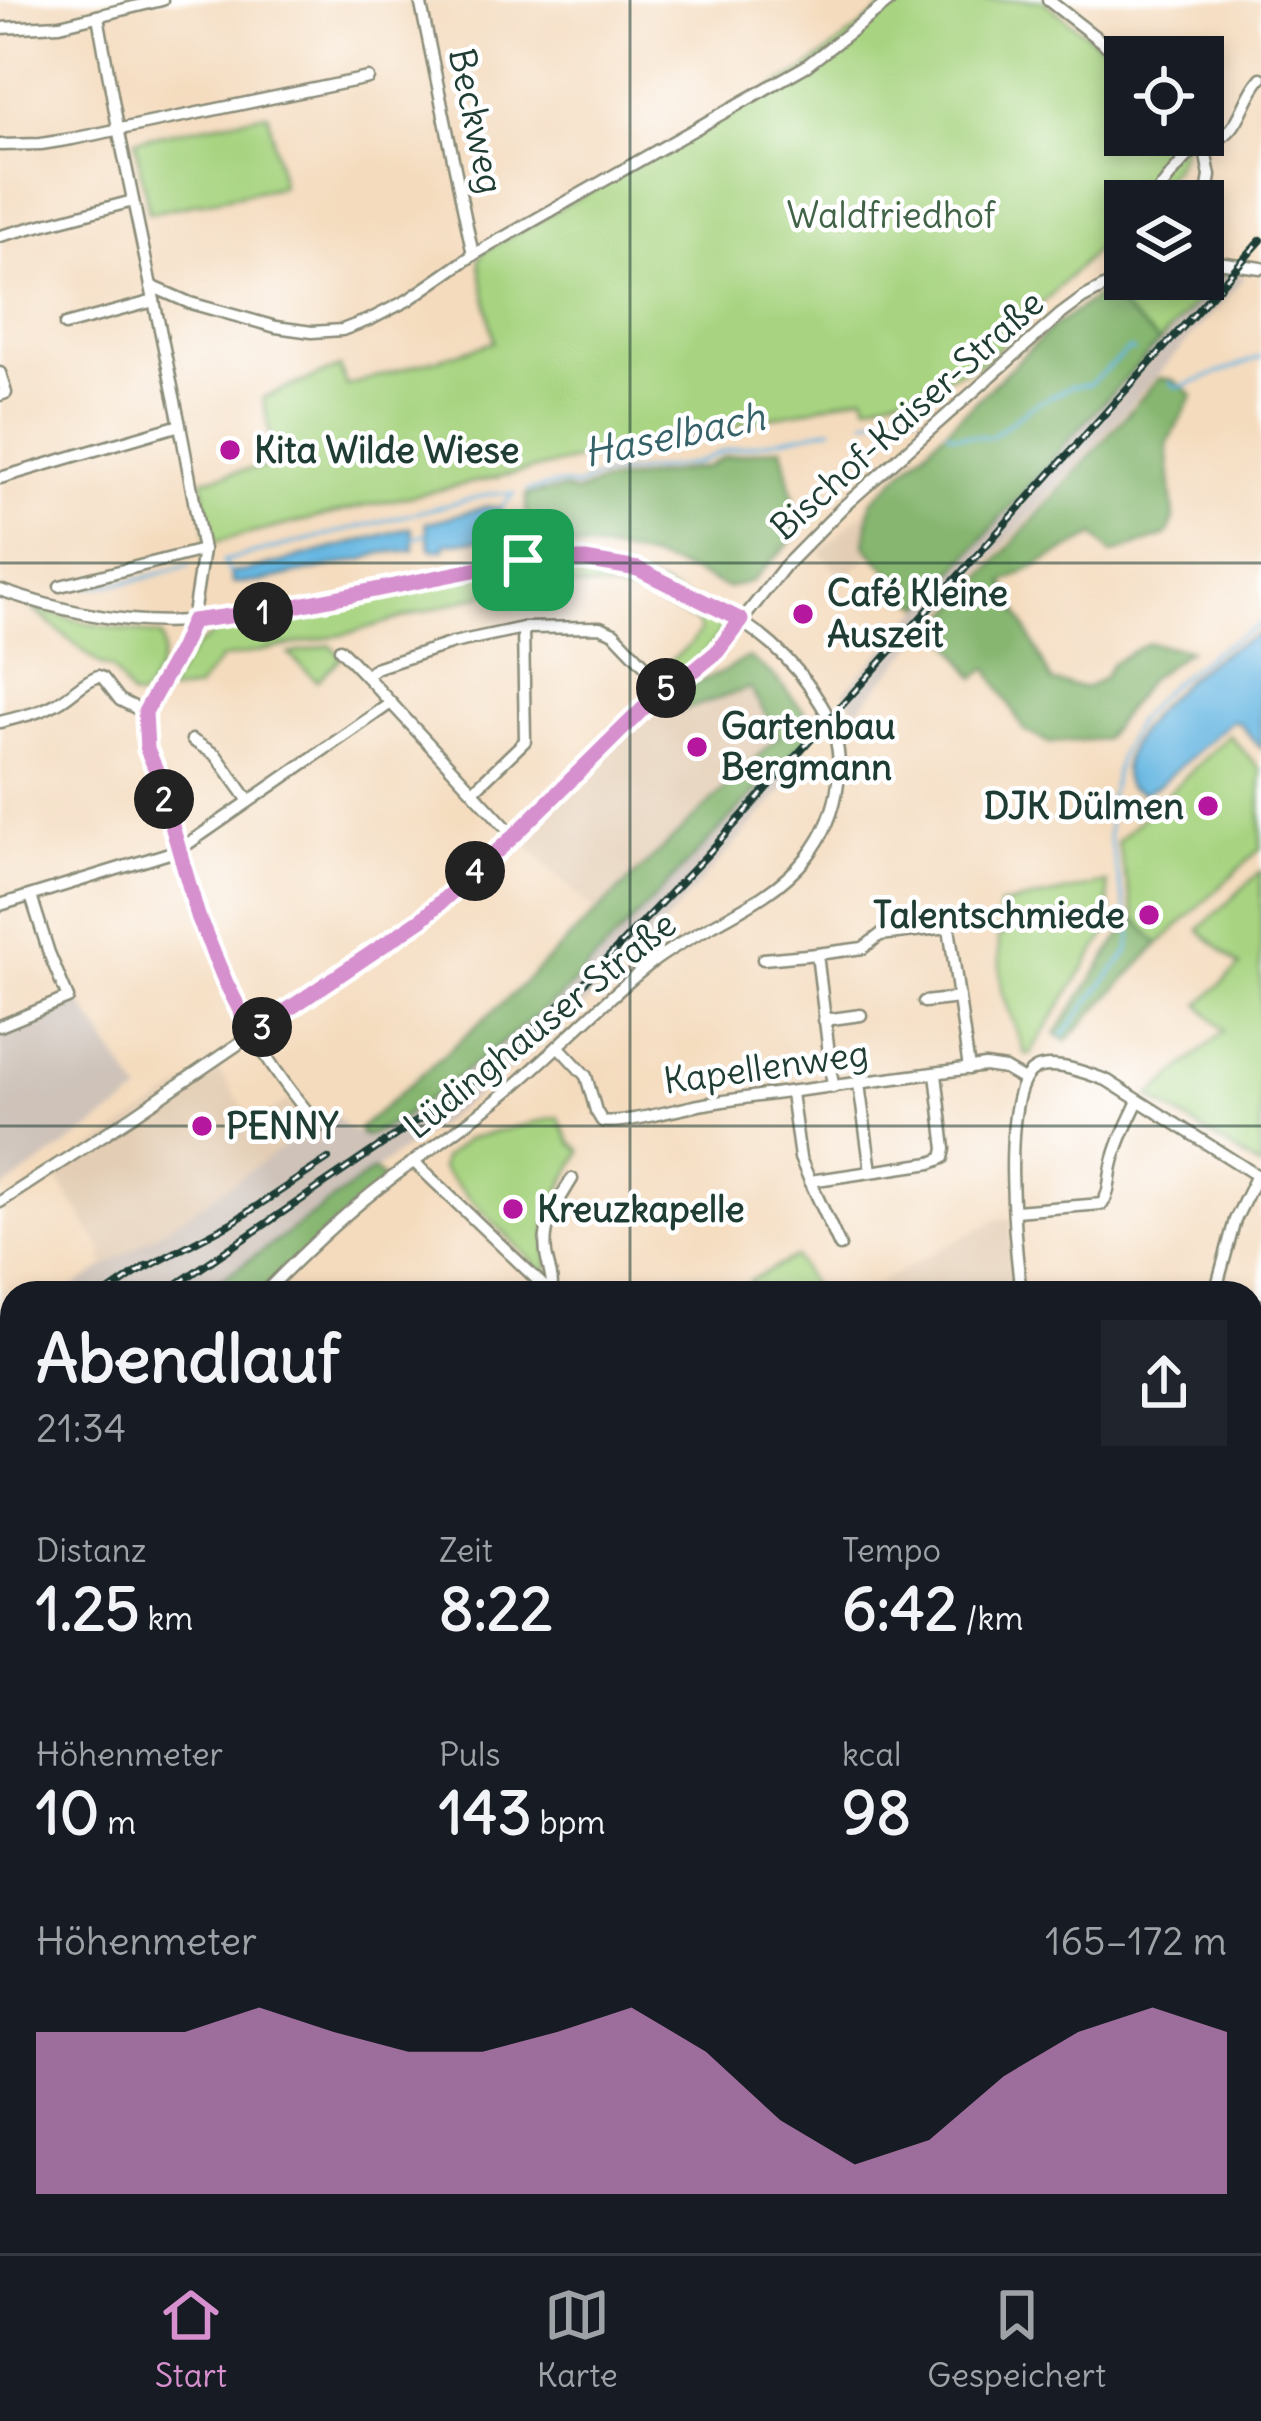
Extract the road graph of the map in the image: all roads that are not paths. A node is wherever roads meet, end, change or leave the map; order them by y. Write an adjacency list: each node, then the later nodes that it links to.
1 (162, 0): 5 (street)
2 (421, 0): 17 (street, Beckweg)
3 (891, 0): 17 (street)
4 (1048, 0): 7 (street)
5 (98, 16): 6 (street); 10 (street)
6 (0, 28)
7 (1104, 44)
8 (368, 78): 10 (street)
9 (1261, 78): 11 (street)
10 (118, 128): 12 (street); 15 (street)
11 (1224, 134)
12 (0, 145)
13 (1188, 156): 14 (street)
14 (1170, 180)
15 (133, 201): 16 (street); 20 (street)
16 (0, 236)
17 (473, 255): 20 (street)
18 (1224, 263): 19 (street)
19 (1261, 268)
20 (151, 286): 22 (street)
21 (1104, 287): 31 (street, Bischof-Kaiser-Straße)
22 (154, 301): 23 (street); 26 (street)
23 (65, 325)
24 (0, 375): 25 (street)
25 (3, 394)
26 (180, 425): 27 (street); 28 (street)
27 (0, 478)
28 (202, 550): 29 (street); 32 (street)
29 (61, 586)
30 (0, 590): 32 (street, Lüdinghauser Straße)
31 (741, 620): 32 (street, Lüdinghauser Straße); 43 (street, Bischof-Kaiser-Straße); 55 (street, Lüdinghauser Straße)
32 (192, 621): 38 (street)
33 (524, 628): 35 (street); 36 (street); 41 (street)
34 (340, 649): 35 (street)
35 (366, 676): 37 (street)
36 (656, 677)
37 (391, 703): 41 (street); 42 (street)
38 (145, 712): 39 (street); 44 (street)
39 (0, 722)
40 (192, 740): 42 (street)
41 (473, 790): 43 (street)
42 (249, 801): 44 (street)
43 (514, 836): 54 (street, Bischof-Kaiser-Straße)
44 (179, 850): 45 (street); 54 (street)
45 (31, 896): 46 (street); 53 (street)
46 (0, 905)
47 (817, 954): 48 (street); 49 (street); 52 (street)
48 (763, 959)
49 (959, 998): 50 (street); 56 (street)
50 (925, 1002)
51 (862, 1015): 52 (street)
52 (824, 1019): 60 (street)
53 (0, 1026)
54 (252, 1034): 63 (street); 69 (street, Bischof-Kaiser-Straße)
55 (558, 1046): 61 (street, Kapellenweg); 64 (street, Lüdinghauser Straße)
56 (969, 1069): 57 (street, Kapellenweg); 58 (street, Kapellenweg)
57 (936, 1074): 59 (street, Kapellenweg); 65 (street)
58 (1027, 1077): 62 (street, Kapellenweg); 70 (street)
59 (859, 1084): 60 (street, Kapellenweg); 65 (street)
60 (833, 1088): 61 (street, Kapellenweg)
61 (791, 1093): 68 (street)
62 (1138, 1101): 66 (street, Kapellenweg); 70 (street)
63 (320, 1126)
64 (414, 1162): 72 (street); 73 (street, Lüdinghauser Straße)
65 (871, 1171): 68 (street)
66 (1259, 1177): 76 (street)
67 (572, 1179): 74 (street)
68 (810, 1181): 71 (street)
69 (0, 1202)
70 (1015, 1211): 75 (street)
71 (840, 1246)
72 (277, 1281)
73 (538, 1281)
74 (552, 1281)
75 (1020, 1281)
76 (1219, 1281)

